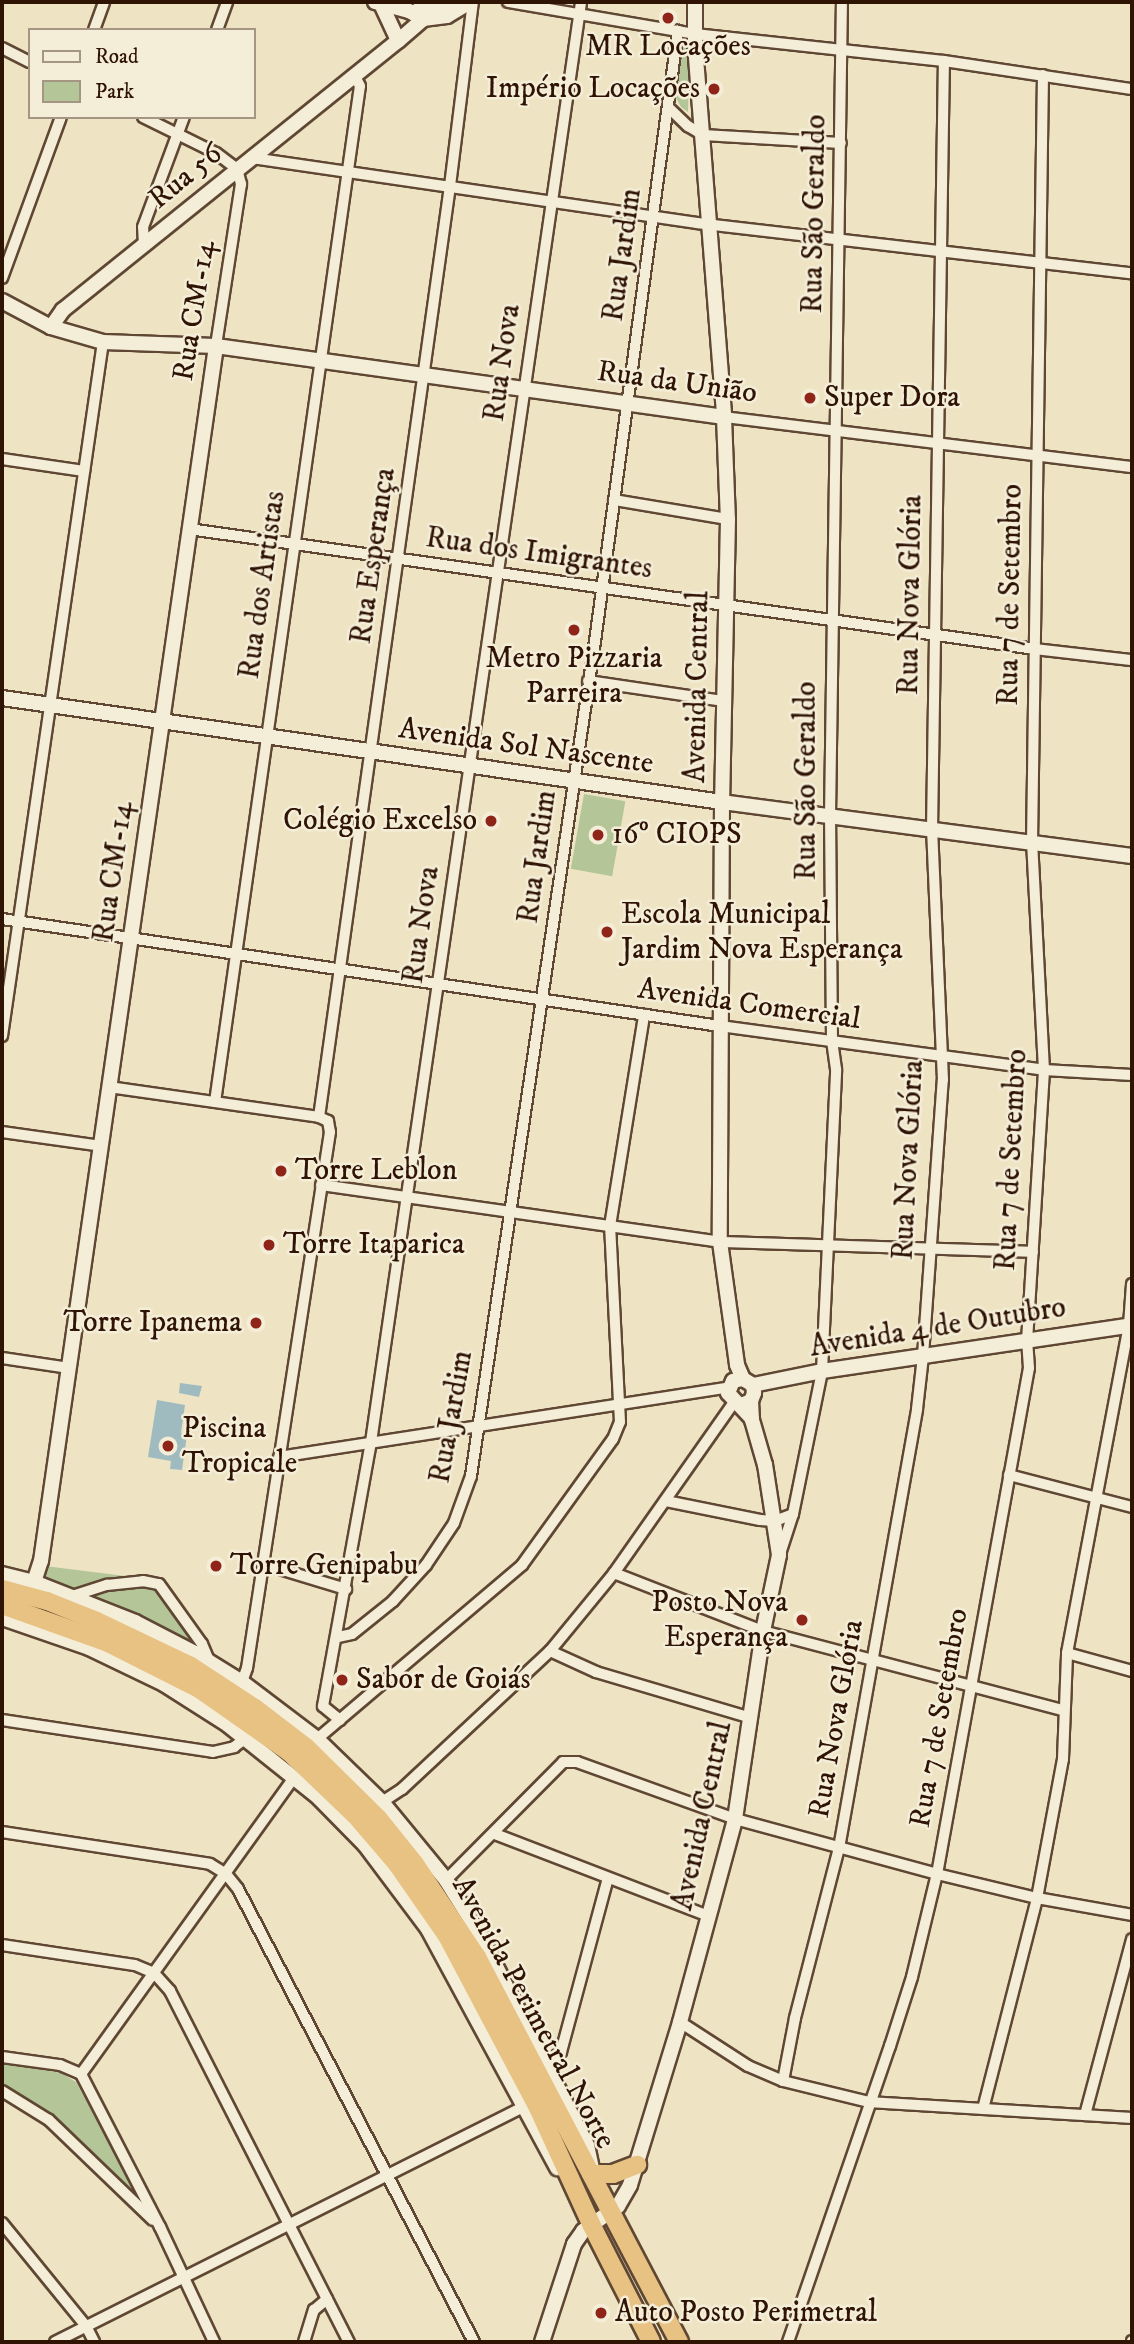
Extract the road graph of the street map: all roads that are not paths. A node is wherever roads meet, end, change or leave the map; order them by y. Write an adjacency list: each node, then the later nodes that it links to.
1 (104, 2): 12 (street)
2 (228, 2): 13 (street)
3 (453, 2): 10 (street, Rua 56)
4 (472, 2): 10 (street, Rua 56); 34 (street, Rua Esperança)
5 (509, 2): 11 (street)
6 (581, 2): 11 (street, Rua Nova)
7 (695, 2): 15 (street, Avenida Central)
8 (842, 2): 18 (street, Rua São Geraldo)
9 (381, 3): 10 (street); 16 (street)
10 (424, 14): 16 (street, Rua 56)
11 (579, 15): 14 (street); 35 (street, Rua Nova)
12 (95, 28)
13 (218, 28)
14 (678, 31): 15 (street); 24 (street, Rua Jardim)
15 (695, 34): 18 (street); 29 (street, Avenida Central)
16 (398, 41): 22 (street, Rua 56)
17 (2, 48): 19 (street)
18 (842, 50): 20 (street); 30 (street, Rua São Geraldo)
19 (28, 61)
20 (944, 61): 21 (street); 40 (street, Rua Nova Glória)
21 (1043, 75): 23 (street); 41 (street, Rua 7 de Setembro)
22 (355, 76): 31 (street, Rua 56); 33 (street, Rua dos Artistas)
23 (1132, 89)
24 (668, 107): 29 (street); 36 (street, Rua Jardim)
25 (60, 119): 43 (street)
26 (147, 119): 28 (street)
27 (183, 119): 28 (street)
28 (178, 134): 32 (street); 39 (street)
29 (703, 135): 30 (street); 37 (street, Avenida Central)
30 (841, 143): 38 (street, Rua São Geraldo)
31 (252, 158): 32 (street, Rua 56); 33 (street)
32 (237, 169): 39 (street, Rua 56); 47 (street, Rua CM-14)
33 (347, 172): 34 (street); 48 (street, Rua dos Artistas)
34 (450, 186): 35 (street); 49 (street, Rua Esperança)
35 (551, 201): 36 (street); 50 (street, Rua Nova)
36 (652, 215): 37 (street); 51 (street, Rua Jardim)
37 (709, 224): 38 (street); 52 (street, Avenida Central)
38 (839, 239): 40 (street); 53 (street, Rua São Geraldo)
39 (144, 245): 45 (street, Rua 56)
40 (941, 251): 41 (street); 54 (street, Rua Nova Glória)
41 (1040, 262): 42 (street); 55 (street, Rua 7 de Setembro)
42 (1132, 273)
43 (2, 278)
44 (2, 301): 45 (street, Rua da União)
45 (51, 327): 46 (street, Rua da União)
46 (103, 342): 47 (street, Rua da União); 58 (street)
47 (216, 346): 48 (street, Rua da União); 61 (street, Rua CM-14)
48 (320, 360): 49 (street, Rua da União); 62 (street, Rua dos Artistas)
49 (424, 374): 50 (street, Rua da União); 63 (street, Rua Esperança)
50 (524, 389): 51 (street, Rua da União); 64 (street, Rua Nova)
51 (628, 404): 52 (street, Rua da União); 59 (street, Rua Jardim)
52 (724, 417): 53 (street, Rua da União); 60 (street, Avenida Central)
53 (836, 430): 54 (street, Rua da União); 67 (street, Rua São Geraldo)
54 (938, 443): 55 (street, Rua da União); 68 (street, Rua Nova Glória)
55 (1038, 455): 57 (street, Rua da União); 69 (street, Rua 7 de Setembro)
56 (2, 460): 58 (street)
57 (1132, 467)
58 (84, 471): 74 (street)
59 (614, 500): 60 (street); 65 (street, Rua Jardim)
60 (728, 519): 66 (street, Avenida Central)
61 (189, 529): 62 (street, Rua dos Imigrantes); 75 (street, Rua CM-14)
62 (294, 544): 63 (street, Rua dos Imigrantes); 76 (street, Rua dos Artistas)
63 (398, 559): 64 (street, Rua dos Imigrantes); 77 (street, Rua Esperança)
64 (498, 573): 65 (street, Rua dos Imigrantes); 78 (street, Rua Nova)
65 (601, 588): 66 (street, Rua dos Imigrantes); 71 (street, Rua Jardim)
66 (725, 606): 67 (street, Rua dos Imigrantes); 73 (street, Avenida Central)
67 (833, 621): 68 (street, Rua dos Imigrantes); 81 (street, Rua São Geraldo)
68 (935, 635): 69 (street, Rua dos Imigrantes); 82 (street, Rua Nova Glória)
69 (1035, 649): 70 (street, Rua dos Imigrantes); 83 (street, Rua 7 de Setembro)
70 (1132, 660)
71 (588, 681): 73 (street); 79 (street, Rua Jardim)
72 (2, 698): 74 (street, Avenida Sol Nascente)
73 (723, 701): 80 (street, Avenida Central)
74 (50, 705): 75 (street, Avenida Sol Nascente); 86 (street)
75 (162, 721): 76 (street, Avenida Sol Nascente); 87 (street, Rua CM-14)
76 (267, 736): 77 (street, Avenida Sol Nascente); 88 (street, Rua dos Artistas)
77 (371, 751): 78 (street, Avenida Sol Nascente); 89 (street, Rua Esperança)
78 (469, 765): 79 (street, Avenida Sol Nascente); 90 (street, Rua Nova)
79 (574, 781): 80 (street, Avenida Sol Nascente); 91 (street, Rua Jardim)
80 (722, 803): 81 (street, Avenida Sol Nascente); 93 (street, Avenida Central)
81 (830, 816): 82 (street, Avenida Sol Nascente); 95 (street, Rua São Geraldo)
82 (932, 830): 83 (street, Avenida Sol Nascente); 96 (street, Rua Nova Glória)
83 (1032, 843): 84 (street, Avenida Sol Nascente); 97 (street, Rua 7 de Setembro)
84 (1132, 856)
85 (2, 919): 86 (street, Avenida Comercial)
86 (18, 922): 87 (street, Avenida Comercial); 94 (street)
87 (131, 939): 88 (street, Avenida Comercial); 99 (street, Rua CM-14)
88 (236, 954): 89 (street, Avenida Comercial); 100 (street, Rua dos Artistas)
89 (340, 970): 90 (street, Avenida Comercial); 101 (street, Rua Esperança)
90 (438, 984): 91 (street, Avenida Comercial); 105 (street, Rua Nova)
91 (542, 1000): 92 (street, Avenida Comercial); 106 (street, Rua Jardim)
92 (645, 1015): 93 (street, Avenida Comercial); 107 (street)
93 (720, 1026): 95 (street, Avenida Comercial); 108 (street, Avenida Central)
94 (2, 1036)
95 (832, 1041): 96 (street, Avenida Comercial); 109 (street, Rua São Geraldo)
96 (940, 1056): 97 (street, Avenida Comercial); 110 (street, Rua Nova Glória)
97 (1044, 1070): 98 (street, Avenida Comercial); 111 (street, Rua 7 de Setembro)
98 (1132, 1075)
99 (109, 1087): 100 (street); 103 (street, Rua CM-14)
100 (215, 1102): 101 (street)
101 (323, 1119): 104 (street, Rua Esperança)
102 (2, 1132): 103 (street)
103 (101, 1146): 117 (street, Rua CM-14)
104 (321, 1185): 105 (street); 124 (street, Rua Esperança)
105 (407, 1197): 106 (street); 123 (street, Rua Nova)
106 (510, 1212): 107 (street); 122 (street, Rua Jardim)
107 (610, 1226): 108 (street); 120 (street)
108 (720, 1242): 109 (street); 119 (street, Avenida Central)
109 (826, 1245): 110 (street); 118 (street, Rua São Geraldo)
110 (929, 1249): 111 (street); 115 (street, Rua Nova Glória)
111 (1033, 1252): 114 (street, Rua 7 de Setembro)
112 (1132, 1284): 113 (street)
113 (1131, 1326): 114 (street, Avenida 4 de Outubro); 126 (street)
114 (1027, 1340): 115 (street, Avenida 4 de Outubro); 125 (street, Rua 7 de Setembro)
115 (923, 1356): 118 (street, Avenida 4 de Outubro); 148 (street, Rua Nova Glória)
116 (2, 1358): 117 (street)
117 (69, 1368): 135 (street, Rua CM-14)
118 (822, 1371): 119 (street, Avenida 4 de Outubro); 129 (street, Rua São Geraldo)
119 (739, 1379): 120 (street); 121 (street, Avenida Central); 121 (street)
120 (620, 1402): 122 (street); 157 (street)
121 (742, 1403): 127 (street); 130 (street, Avenida Central)
122 (479, 1424): 123 (street); 144 (street, Rua Jardim)
123 (371, 1442): 124 (street); 136 (street, Rua Nova)
124 (279, 1457): 132 (street, Rua Esperança)
125 (1009, 1475): 126 (street); 153 (street, Rua 7 de Setembro)
126 (1097, 1498): 128 (street); 147 (street)
127 (666, 1501): 130 (street); 133 (street)
128 (1132, 1507)
129 (793, 1514): 130 (street); 131 (street, Rua São Geraldo)
130 (775, 1521): 131 (street, Avenida Central)
131 (779, 1555): 142 (street, Avenida Central)
132 (263, 1564): 136 (street); 152 (street, Rua Esperança)
133 (614, 1573): 142 (street); 146 (street)
134 (2, 1574): 135 (street)
135 (34, 1582): 138 (street)
136 (346, 1588): 144 (street, Rua Nova)
137 (2, 1589): 191 (highway, Avenida Perimetral Norte)
138 (69, 1597): 149 (street); 149 (street)
139 (2, 1605): 143 (highway, Avenida Perimetral Norte)
140 (2, 1618): 141 (street)
141 (37, 1629): 143 (highway); 150 (street)
142 (763, 1631): 148 (street); 155 (street, Avenida Central)
143 (82, 1633): 145 (highway, Avenida Perimetral Norte)
144 (338, 1637): 157 (street, Rua Nova)
145 (108, 1643): 150 (highway); 163 (highway, Avenida Perimetral Norte)
146 (550, 1651): 155 (street); 162 (street)
147 (1067, 1653): 151 (street); 154 (street)
148 (872, 1660): 153 (street); 168 (street, Rua Nova Glória)
149 (210, 1663): 152 (street)
150 (131, 1667): 158 (street)
151 (1132, 1671)
152 (242, 1682): 159 (street)
153 (971, 1686): 154 (street); 170 (street, Rua 7 de Setembro)
154 (1063, 1710): 173 (street)
155 (751, 1718): 164 (street, Avenida Central)
156 (2, 1720): 158 (street)
157 (340, 1720): 159 (street)
158 (246, 1738): 160 (street)
159 (317, 1739): 162 (street)
160 (295, 1776): 161 (street); 169 (street)
161 (319, 1798): 163 (highway); 167 (street)
162 (382, 1802): 172 (street)
163 (355, 1815): 167 (highway); 193 (highway, Avenida Perimetral Norte)
164 (735, 1819): 166 (street); 168 (street); 175 (street, Avenida Central)
165 (2, 1832): 169 (street)
166 (495, 1834): 171 (street); 172 (street)
167 (365, 1844): 186 (street)
168 (839, 1848): 170 (street); 183 (street, Rua Nova Glória)
169 (226, 1874): 178 (street); 192 (street)
170 (937, 1874): 173 (street); 185 (street, Rua 7 de Setembro)
171 (608, 1878): 175 (street); 181 (street)
172 (446, 1880): 181 (street)
173 (1037, 1898): 174 (street); 187 (street)
174 (1132, 1915)
175 (709, 1916): 179 (street, Avenida Central)
176 (1132, 1939): 188 (street)
177 (2, 1945): 178 (street)
178 (154, 1973): 182 (street); 197 (street)
179 (680, 2022): 183 (street); 190 (street, Avenida Central)
180 (2, 2057): 182 (street)
181 (547, 2063): 191 (street)
182 (81, 2074): 198 (street)
183 (783, 2081): 185 (street)
184 (2, 2091): 198 (street)
185 (869, 2102): 187 (street); 211 (street, Rua 7 de Setembro)
186 (525, 2106): 192 (street); 193 (street)
187 (983, 2109): 188 (street)
188 (1085, 2116): 189 (street)
189 (1132, 2118)
190 (637, 2165): 191 (highway); 194 (street, Avenida Central)
191 (591, 2174): 194 (highway, Avenida Perimetral Norte)
192 (387, 2175): 197 (street); 207 (street)
193 (577, 2191): 196 (highway, Avenida Perimetral Norte)
194 (611, 2211): 196 (street); 210 (highway, Avenida Perimetral Norte)
195 (2, 2223): 201 (street)
196 (591, 2224): 208 (street); 209 (highway, Avenida Perimetral Norte)
197 (289, 2225): 199 (street); 200 (street)
198 (160, 2227): 199 (street)
199 (185, 2278): 201 (street); 204 (street)
200 (327, 2300): 205 (street); 206 (street)
201 (86, 2326): 202 (street); 203 (street)
202 (55, 2342)
203 (94, 2342)
204 (214, 2342)
205 (303, 2342)
206 (349, 2342)
207 (474, 2342)
208 (542, 2342)
209 (651, 2342)
210 (679, 2342)
211 (788, 2342)

